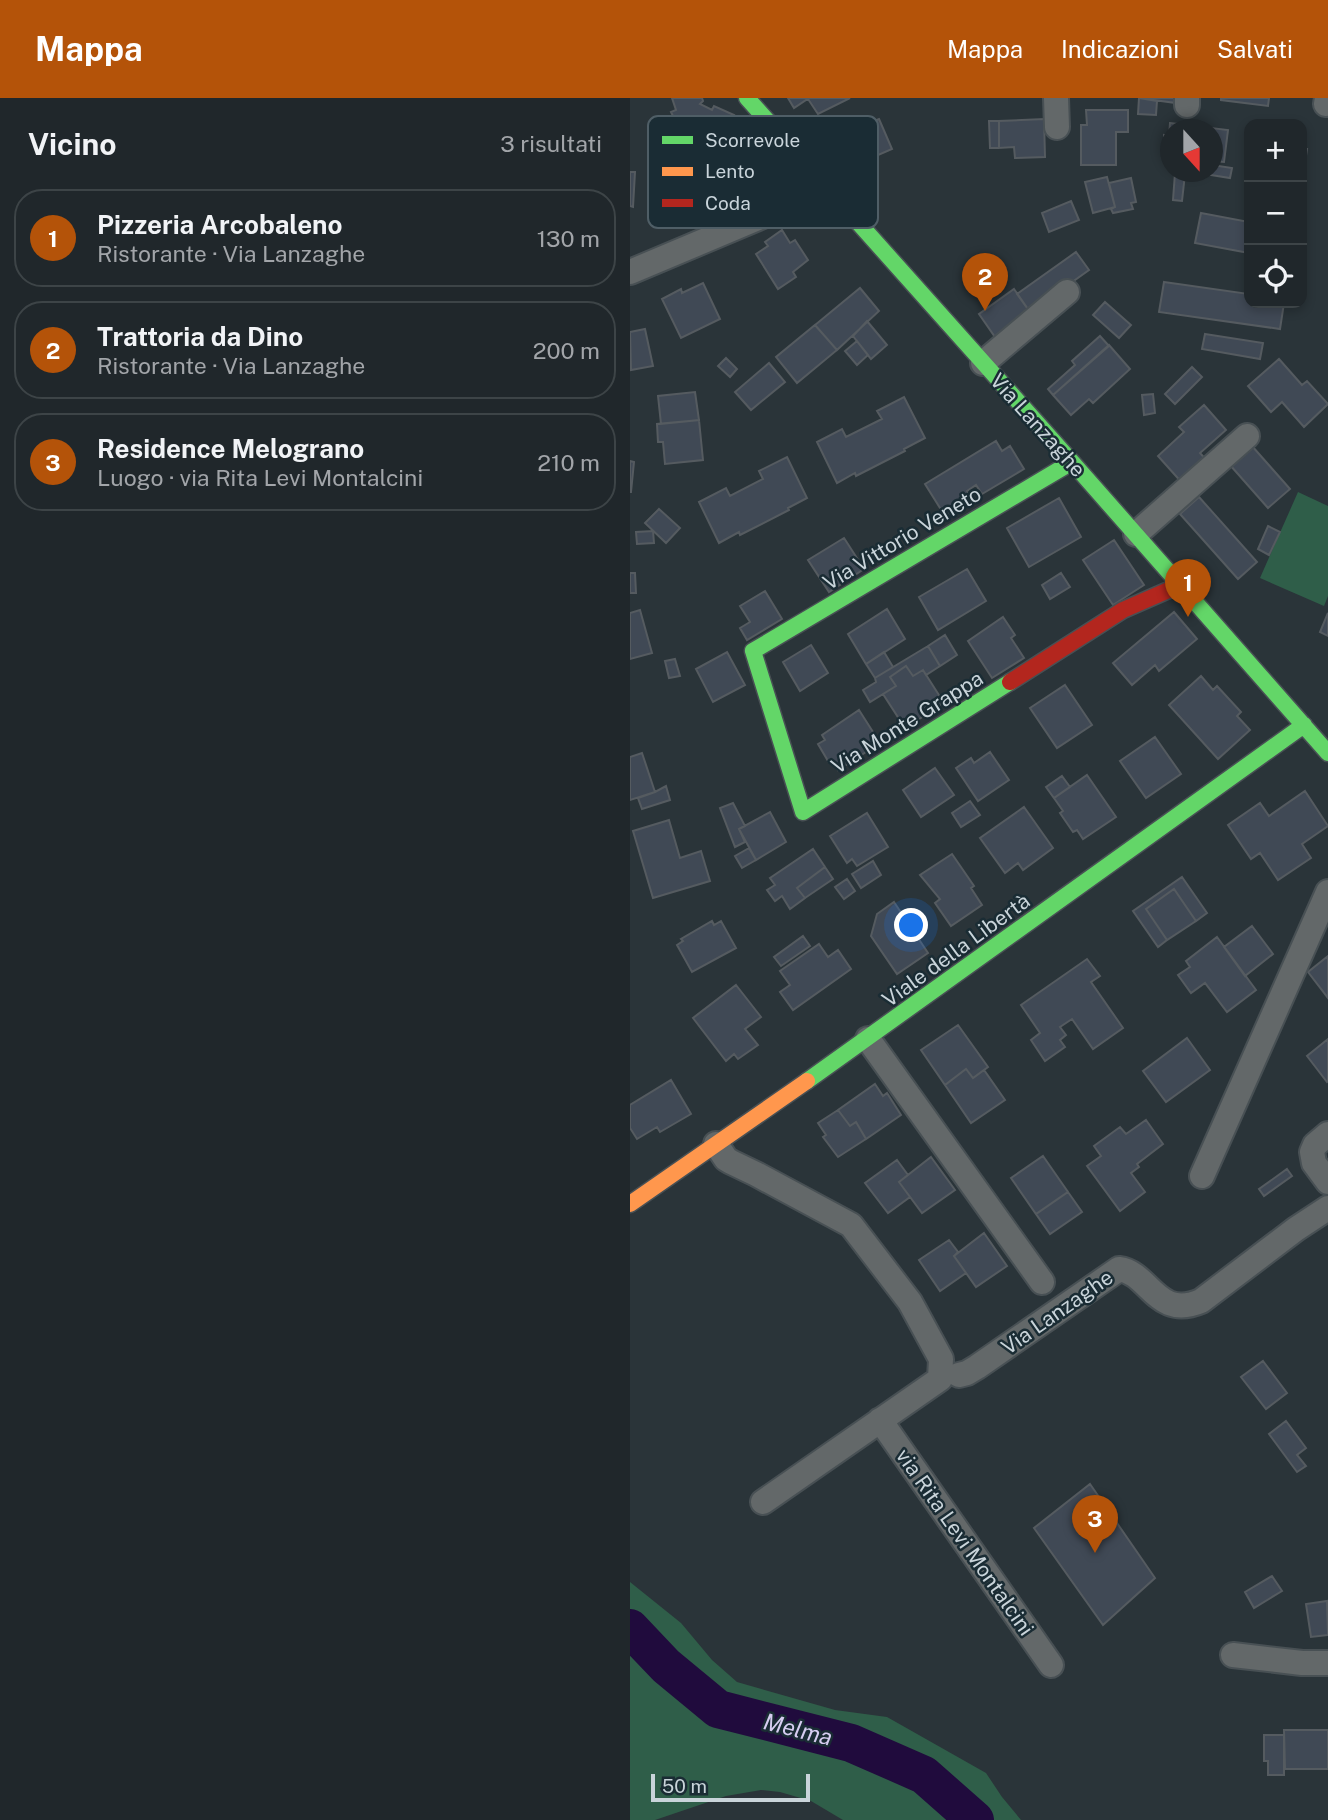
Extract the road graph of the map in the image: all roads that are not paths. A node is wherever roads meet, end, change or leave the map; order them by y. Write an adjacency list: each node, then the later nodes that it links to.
1 (747, 98): 3 (street, Via Lanzaghe)
2 (1056, 98): 4 (street)
3 (763, 116)
4 (1057, 127)
5 (734, 228): 7 (street)
6 (862, 228): 9 (street, Via Lanzaghe)
7 (630, 272)
8 (1067, 292): 9 (street)
9 (983, 363): 11 (street, Via Lanzaghe)
10 (1247, 436): 12 (street)
11 (1072, 462): 12 (street, Via Lanzaghe); 14 (street, Via Vittorio Veneto)
12 (1136, 534): 13 (street, Via Lanzaghe)
13 (1180, 585): 14 (street, Via Monte Grappa); 15 (street, Via Lanzaghe)
14 (753, 650)
15 (1304, 725): 16 (street, Via Lanzaghe); 18 (street, Viale della Libertà)
16 (1328, 753)
17 (1328, 892): 21 (street)
18 (868, 1039): 20 (street, Viale della Libertà); 25 (street)
19 (1328, 1134): 22 (street)
20 (716, 1144): 23 (street, Viale della Libertà); 26 (street)
21 (1202, 1176)
22 (1328, 1182)
23 (630, 1204)
24 (1328, 1208): 26 (street, Via Lanzaghe)
25 (1042, 1282)
26 (949, 1377): 27 (street)
27 (880, 1420): 28 (street); 31 (street, via Rita Levi Montalcini)
28 (763, 1502)
29 (1233, 1655): 30 (street)
30 (1328, 1663)
31 (1051, 1665)

